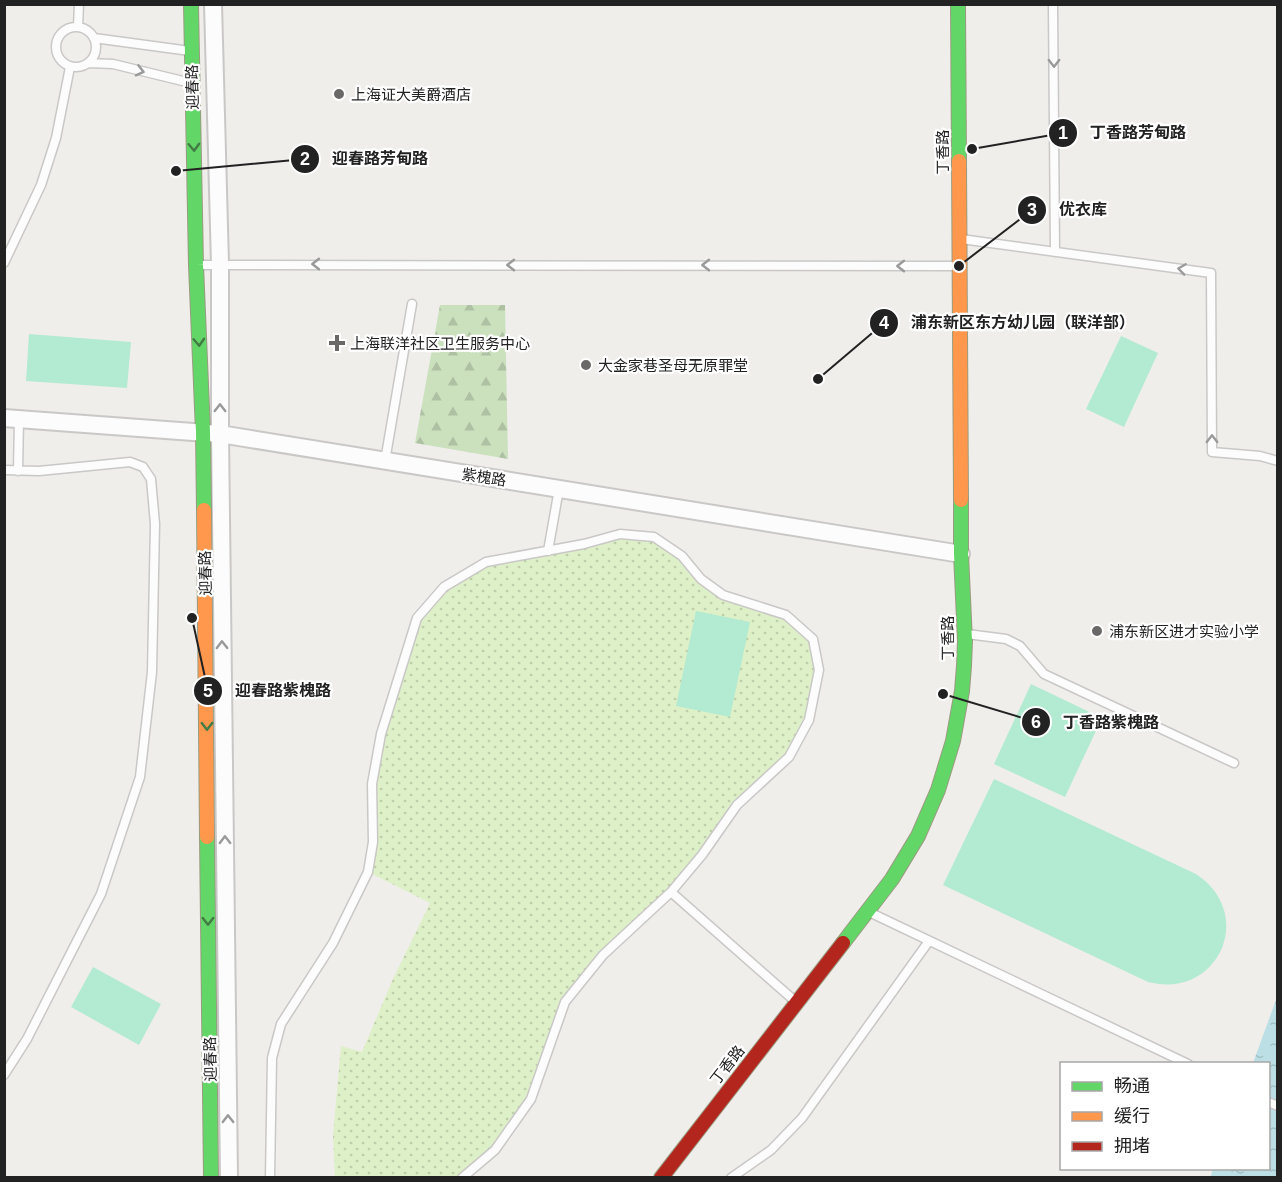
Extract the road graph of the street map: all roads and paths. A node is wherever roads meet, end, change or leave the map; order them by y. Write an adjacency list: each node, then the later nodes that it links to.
1 (79, 4): 6 (lane)
2 (190, 4): 8 (street, 迎春路)
3 (213, 4): 15 (street, 迎春路)
4 (958, 4): 12 (street, 丁香路)
5 (1053, 4): 13 (lane, one-way to 13)
6 (78, 27): 7 (lane); 10 (lane)
7 (94, 38): 8 (lane); 9 (lane)
8 (191, 51): 11 (street, 迎春路)
9 (89, 63): 10 (lane); 11 (lane, one-way to 11)
10 (70, 67): 14 (lane)
11 (191, 83): 16 (street, 迎春路, one-way to 16)
12 (959, 239): 13 (lane); 17 (street, 丁香路)
13 (1055, 252): 22 (lane, one-way to 13)
14 (4, 263)
15 (220, 264): 16 (lane); 17 (lane, one-way to 15); 20 (street, 迎春路, one-way to 15)
16 (196, 265): 20 (street, 迎春路, one-way to 20)
17 (959, 266): 27 (street, 丁香路)
18 (412, 304): 21 (lane)
19 (12, 418): 20 (street, 紫槐路); 24 (lane)
20 (212, 433): 21 (street, 紫槐路); 36 (street, 迎春路, one-way to 36); 37 (street, 迎春路, one-way to 20)
21 (386, 460): 25 (street, 紫槐路)
22 (1278, 461)
23 (4, 470): 24 (lane)
24 (18, 471): 35 (lane)
25 (559, 489): 26 (lane); 27 (street, 紫槐路)
26 (548, 551): 30 (lane); 38 (lane)
27 (961, 554): 28 (street, 丁香路)
28 (964, 634): 29 (lane); 31 (street, 丁香路)
29 (1234, 763)
30 (671, 892): 33 (lane); 39 (lane)
31 (866, 911): 32 (lane); 33 (street, 丁香路)
32 (929, 941): 34 (lane); 41 (lane)
33 (796, 1002): 40 (street, 丁香路)
34 (1184, 1062)
35 (4, 1075)
36 (211, 1178)
37 (229, 1178)
38 (270, 1178)
39 (462, 1178)
40 (661, 1178)
41 (731, 1178)

